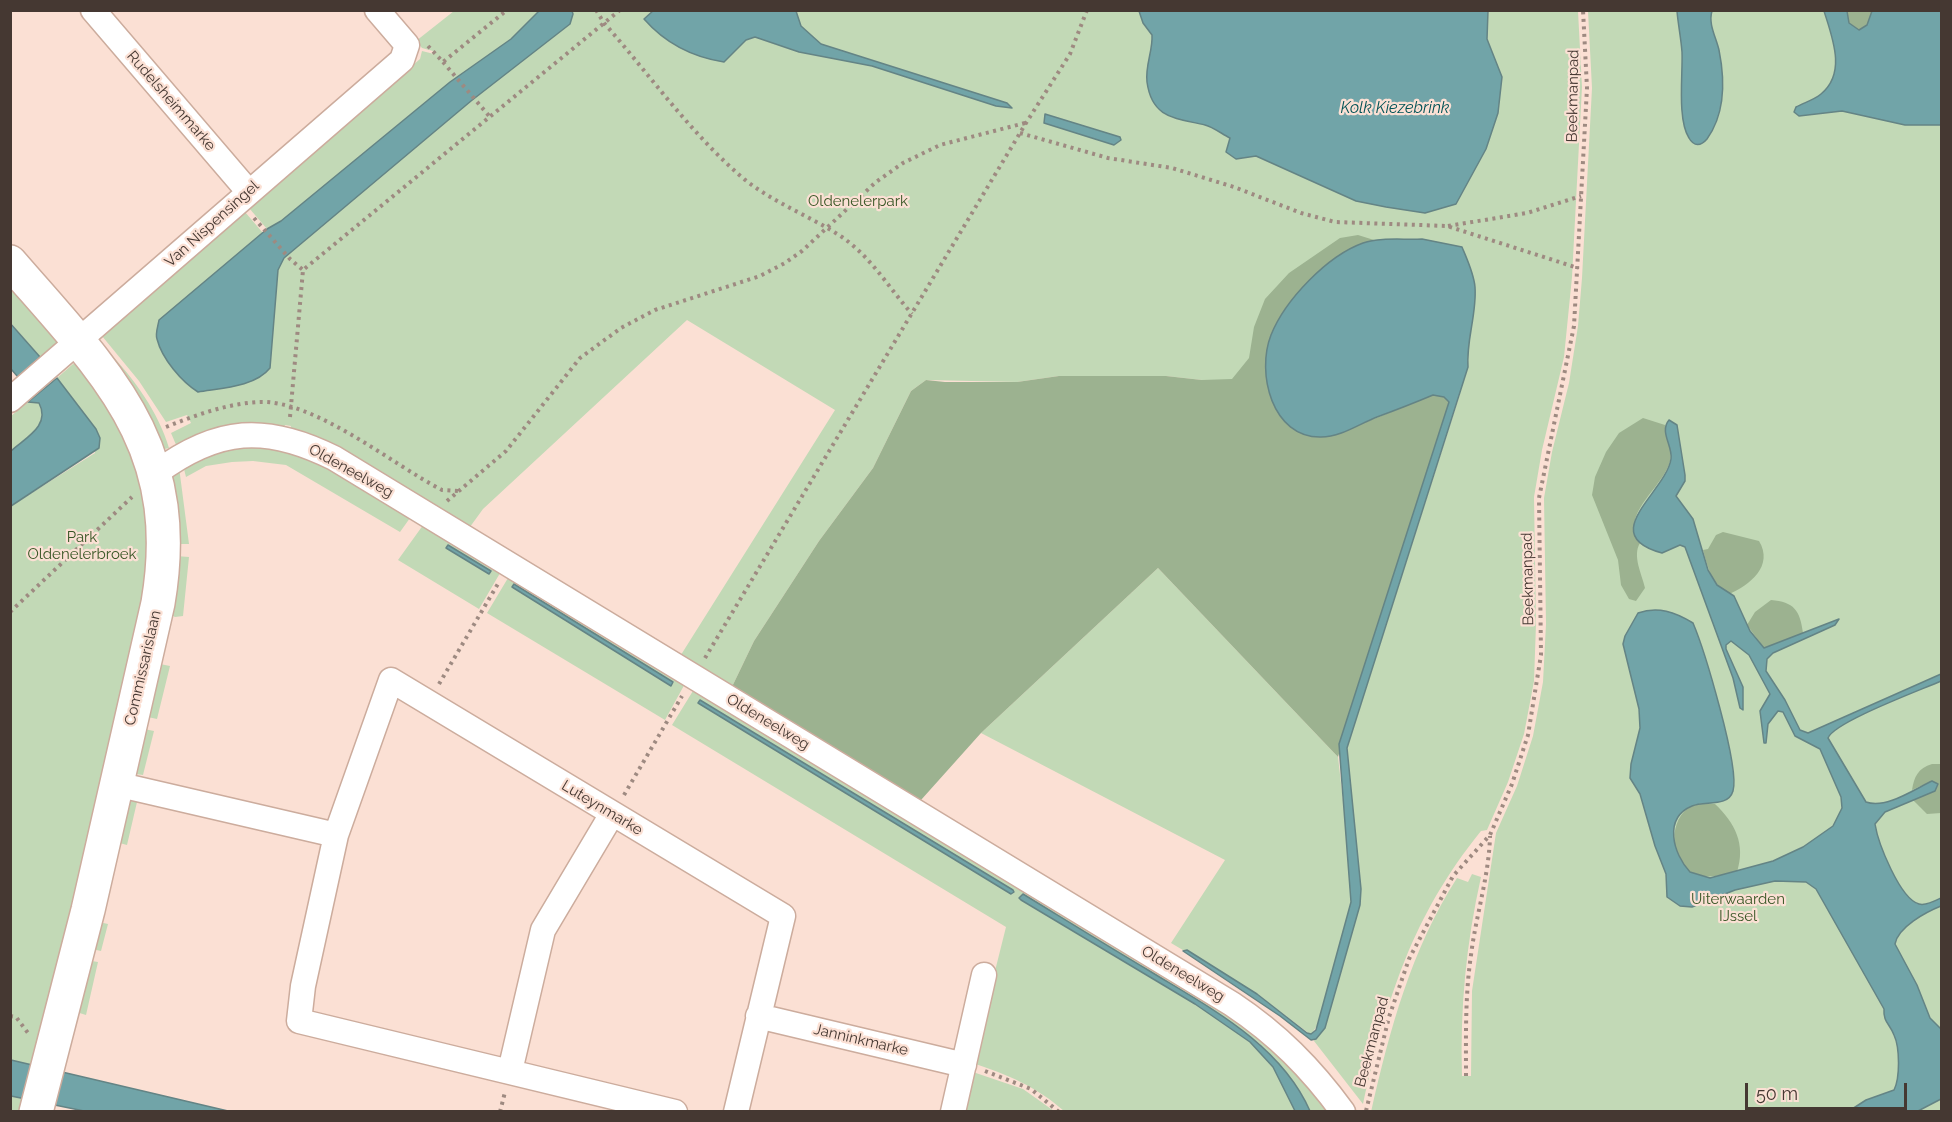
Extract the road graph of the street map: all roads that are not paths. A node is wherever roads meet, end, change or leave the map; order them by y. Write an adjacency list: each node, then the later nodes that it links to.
1 (93, 10): 3 (street, Rudelsheimmarke)
2 (377, 10): 3 (street, Van Nispensingel)
3 (248, 191): 5 (street, Van Nispensingel)
4 (10, 262): 5 (street, Commissarislaan)
5 (80, 342): 6 (street, Van Nispensingel); 7 (street, Commissarislaan)
6 (10, 400)
7 (156, 472): 8 (street, Commissarislaan); 19 (street, Oldeneelweg)
8 (116, 784): 10 (street); 15 (street, Commissarislaan)
9 (612, 814): 10 (street, Luteynmarke); 12 (street, Luteynmarke); 14 (street)
10 (336, 835): 14 (street, Luteynmarke)
11 (984, 975): 13 (street)
12 (758, 1016): 13 (street, Janninkmarke); 17 (street, Luteynmarke)
13 (964, 1065): 18 (street)
14 (510, 1071): 16 (street, Luteynmarke)
15 (36, 1112)
16 (675, 1112)
17 (736, 1112)
18 (953, 1112)
19 (1342, 1112)

